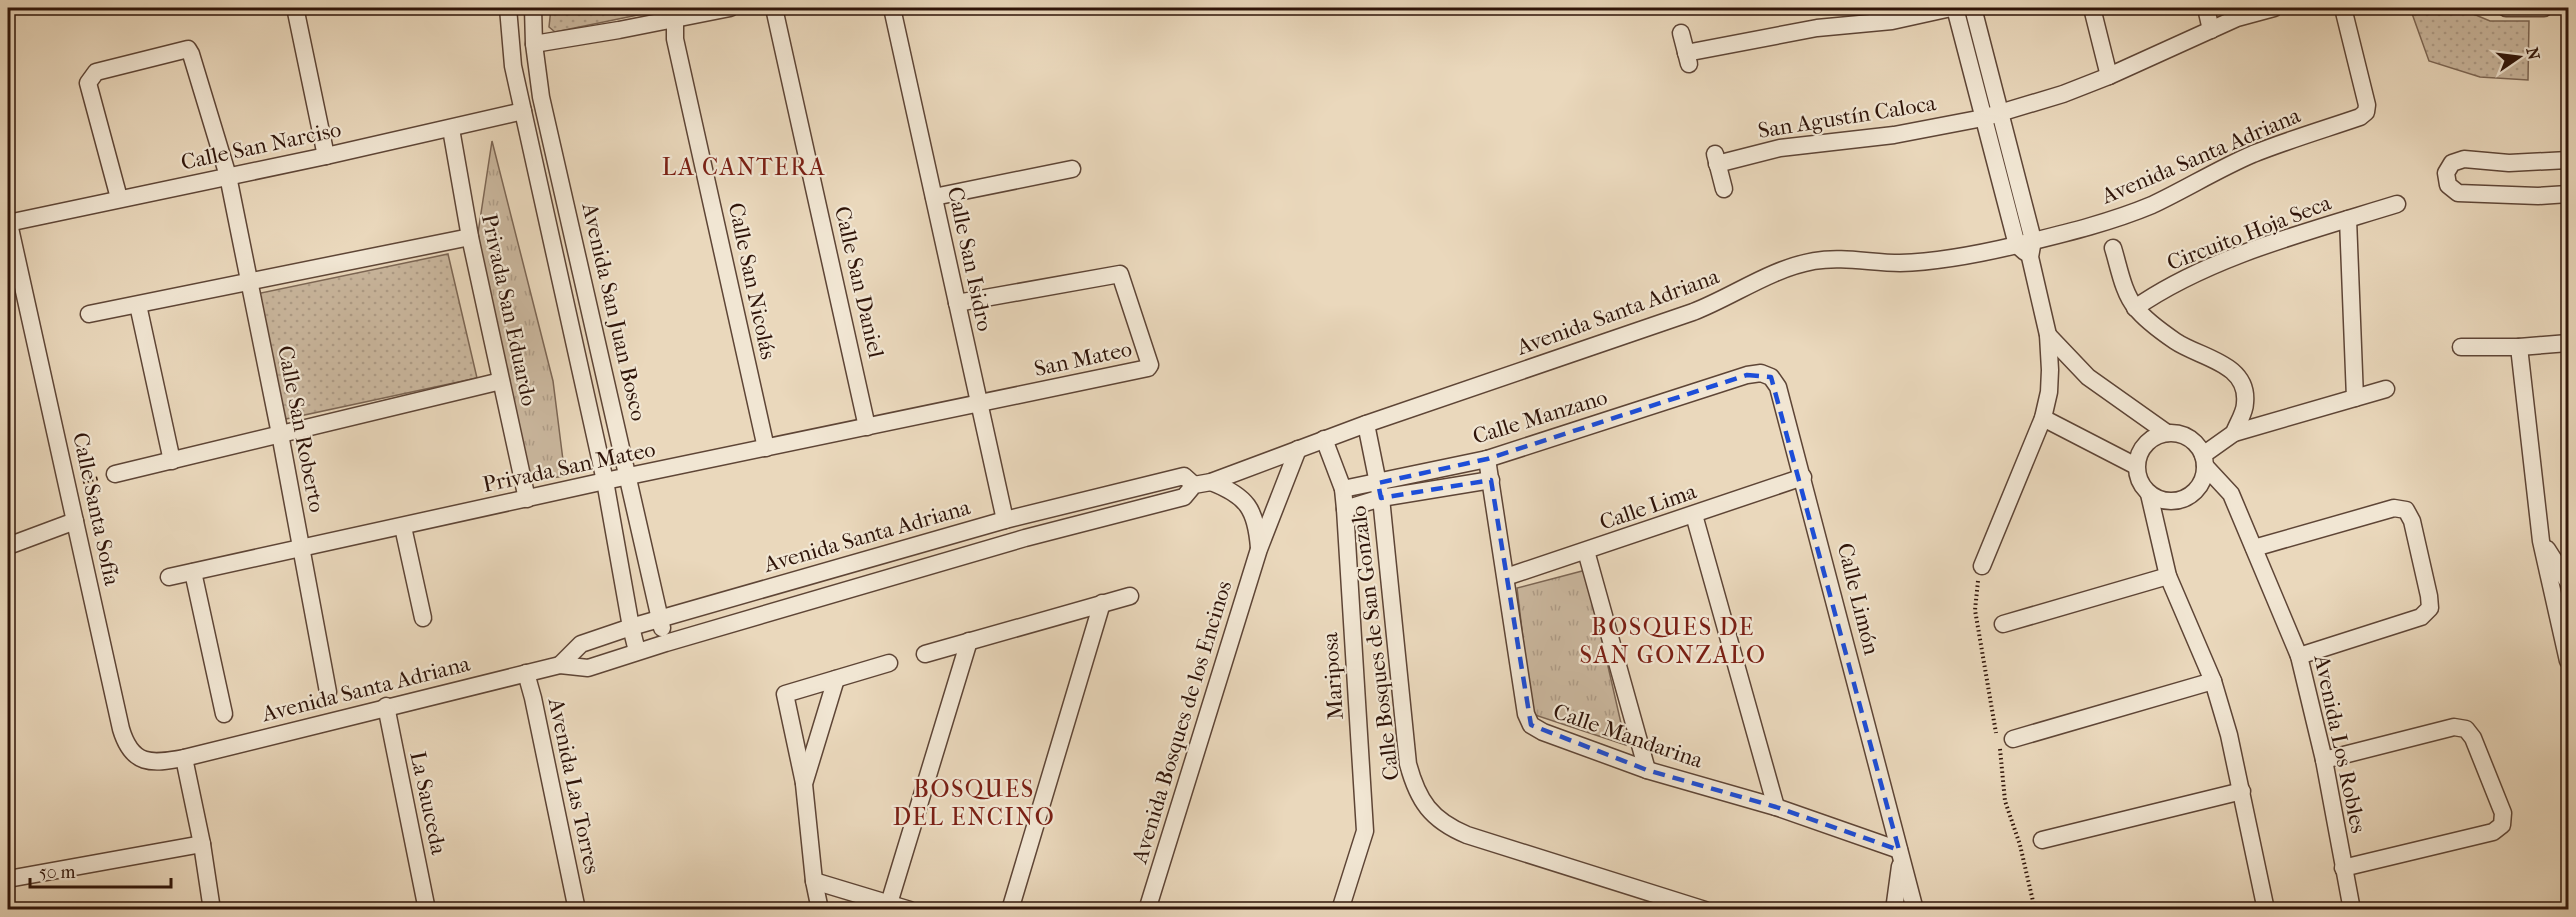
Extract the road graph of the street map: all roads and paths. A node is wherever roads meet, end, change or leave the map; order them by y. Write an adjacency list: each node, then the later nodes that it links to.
1 (508, 8): 21 (street, Avenida San Juan Bosco)
2 (533, 8): 18 (street, Avenida San Juan Bosco)
3 (730, 8): 15 (street)
4 (774, 8): 56 (street, Calle San Daniel)
5 (892, 8): 32 (street, Calle San Isidro)
6 (1953, 8): 17 (street); 24 (street)
7 (1973, 8): 23 (street)
8 (2092, 8): 19 (street)
9 (2206, 8): 16 (street)
10 (2274, 8): 16 (street, San Agustín Caloca)
11 (2343, 8): 38 (street, Avenida Santa Adriana)
12 (2506, 8): 13 (street)
13 (2544, 8)
14 (296, 12): 26 (street)
15 (675, 18): 18 (street); 61 (street, Calle San Nicolás)
16 (2211, 30): 19 (street, San Agustín Caloca)
17 (1681, 33)
18 (534, 44): 20 (street, Avenida San Juan Bosco)
19 (2109, 76): 23 (street, San Agustín Caloca)
20 (541, 93): 21 (street); 68 (street, Avenida San Juan Bosco)
21 (519, 94): 22 (street, Avenida San Juan Bosco)
22 (523, 111): 25 (street, Calle San Narciso); 71 (street, Avenida San Juan Bosco)
23 (2000, 113): 24 (street, San Agustín Caloca); 38 (street)
24 (1983, 118): 30 (street, San Agustín Caloca); 38 (street)
25 (451, 129): 26 (street, Calle San Narciso); 37 (street, Privada San Eduardo)
26 (326, 156): 29 (street, Calle San Narciso)
27 (2568, 160): 31 (street)
28 (1072, 169): 32 (street)
29 (228, 176): 33 (street, Calle San Narciso); 33 (street, Calle San Roberto); 40 (street, Calle San Roberto)
30 (1724, 189)
31 (2568, 194)
32 (934, 197): 41 (street, Calle San Isidro)
33 (119, 198): 36 (street, Calle San Narciso)
34 (2397, 204): 35 (street, Circuito Hoja Seca)
35 (2348, 219): 43 (street, Circuito Hoja Seca); 52 (street, Circuito Hoja Seca)
36 (8, 221): 73 (street, Calle Santa Sofía)
37 (470, 237): 40 (street); 50 (street, Privada San Eduardo)
38 (2025, 242): 45 (street); 55 (street, Avenida Santa Adriana)
39 (2113, 248): 43 (street)
40 (249, 282): 42 (street); 59 (street, Calle San Roberto)
41 (957, 303): 53 (street, Calle San Isidro); 53 (street, San Mateo)
42 (138, 305): 44 (street); 65 (street)
43 (2135, 308): 58 (street)
44 (89, 314)
45 (2048, 336): 54 (street); 57 (street)
46 (2568, 343): 48 (street)
47 (2461, 347): 48 (street)
48 (2519, 347): 83 (street)
49 (1748, 375): 63 (street, Calle Manzano); 69 (street, Calle Limón)
50 (501, 381): 59 (street); 77 (street, Privada San Eduardo)
51 (2386, 389): 52 (street)
52 (2355, 398): 58 (street)
53 (979, 403): 56 (street, Privada San Mateo); 80 (street, Calle San Isidro)
54 (2043, 418): 66 (street); 89 (street)
55 (1366, 424): 60 (street, Avenida Santa Adriana); 75 (street, Calle Bosques de San Gonzalo)
56 (867, 427): 61 (street, Privada San Mateo)
57 (2167, 433): 64 (street); 66 (street)
58 (2234, 433): 64 (street)
59 (280, 434): 65 (street); 85 (street, Calle San Roberto)
60 (1324, 440): 62 (street, Avenida Santa Adriana); 74 (street, Mariposa)
61 (766, 448): 68 (street, Privada San Mateo)
62 (1298, 449): 72 (street, Avenida Santa Adriana); 87 (street, Avenida Bosques de los Encinos)
63 (1487, 459): 70 (street, Calle Mandarina); 75 (street, Calle Manzano)
64 (2204, 460): 76 (street); 86 (street, Avenida Los Robles)
65 (172, 461): 67 (street)
66 (2136, 466): 76 (street)
67 (115, 474): 73 (path)
68 (628, 476): 71 (street, Privada San Mateo); 98 (street, Avenida San Juan Bosco)
69 (1803, 477): 79 (street, Calle Lima); 124 (street, Calle Limón)
70 (1491, 480): 75 (street, Calle Manzano); 93 (street, Calle Mandarina)
71 (605, 481): 77 (street, Privada San Mateo); 100 (street, Avenida San Juan Bosco)
72 (1203, 484): 80 (street, Avenida Santa Adriana); 87 (street, Avenida Bosques de los Encinos); 102 (street, Avenida Santa Adriana)
73 (68, 485): 81 (street, Calle Santa Sofía)
74 (1343, 489): 75 (street, Calle Manzano); 78 (street, Mariposa)
75 (1380, 491): 78 (street, Calle Manzano); 137 (street, Calle Bosques de San Gonzalo)
76 (2149, 494): 91 (street)
77 (527, 499): 82 (street, Privada San Mateo)
78 (1345, 509): 136 (street, Mariposa)
79 (1694, 515): 88 (street, Calle Lima); 121 (street)
80 (1005, 520): 98 (street, Avenida Santa Adriana)
81 (75, 521): 84 (street); 116 (street, Calle Santa Sofía)
82 (403, 526): 85 (street, Privada San Mateo); 97 (street)
83 (2541, 541): 94 (street); 106 (street)
84 (8, 546)
85 (301, 547): 90 (street, Privada San Mateo); 112 (street, Calle San Roberto)
86 (2254, 548): 105 (street, Avenida Los Robles); 105 (street)
87 (1259, 549): 135 (street, Avenida Bosques de los Encinos)
88 (1586, 551): 93 (street, Calle Lima); 118 (street)
89 (1982, 566)
90 (193, 572): 92 (street, Privada San Mateo); 114 (street)
91 (2168, 576): 99 (street); 111 (street)
92 (169, 577)
93 (1506, 577): 118 (street, Calle Mandarina)
94 (2568, 582)
95 (1130, 596): 96 (street)
96 (1102, 603): 101 (street); 134 (street)
97 (423, 618)
98 (659, 619): 100 (street, Avenida Santa Adriana); 102 (street, Avenida San Juan Bosco)
99 (2003, 624)
100 (631, 627): 103 (street, Avenida San Juan Bosco); 108 (street, Avenida Santa Adriana)
101 (969, 641): 104 (street); 128 (street)
102 (666, 643): 103 (street, Avenida Santa Adriana)
103 (637, 651): 108 (street, Avenida Santa Adriana)
104 (925, 654)
105 (2299, 656): 117 (street, Avenida Los Robles)
106 (2568, 662)
107 (889, 663): 110 (street)
108 (560, 665): 109 (street, Avenida Santa Adriana)
109 (526, 673): 113 (street, Avenida Santa Adriana); 131 (street, Avenida Las Torres)
110 (836, 679): 119 (street); 119 (street)
111 (2213, 681): 115 (street); 120 (street)
112 (328, 692)
113 (386, 706): 116 (street, Avenida Santa Adriana); 130 (street, La Sauceda)
114 (225, 714)
115 (2013, 739)
116 (184, 758): 123 (street)
117 (2324, 760): 125 (street, Avenida Los Robles); 125 (street)
118 (1647, 770): 121 (street, Calle Mandarina)
119 (804, 784): 127 (street)
120 (2242, 791): 122 (street); 140 (street)
121 (1776, 807): 124 (street, Calle Mandarina)
122 (2042, 840)
123 (202, 844): 126 (street); 129 (street)
124 (1900, 855): 138 (street, Calle Limón); 139 (street, Calle Limón)
125 (2343, 868): 141 (street, Avenida Los Robles)
126 (8, 879)
127 (814, 881): 128 (street); 132 (street)
128 (888, 906): 133 (street)
129 (212, 909)
130 (427, 909)
131 (577, 909)
132 (820, 909)
133 (910, 909)
134 (1010, 909)
135 (1147, 909)
136 (1340, 909)
137 (1705, 909)
138 (1894, 909)
139 (1915, 909)
140 (2263, 909)
141 (2352, 909)

